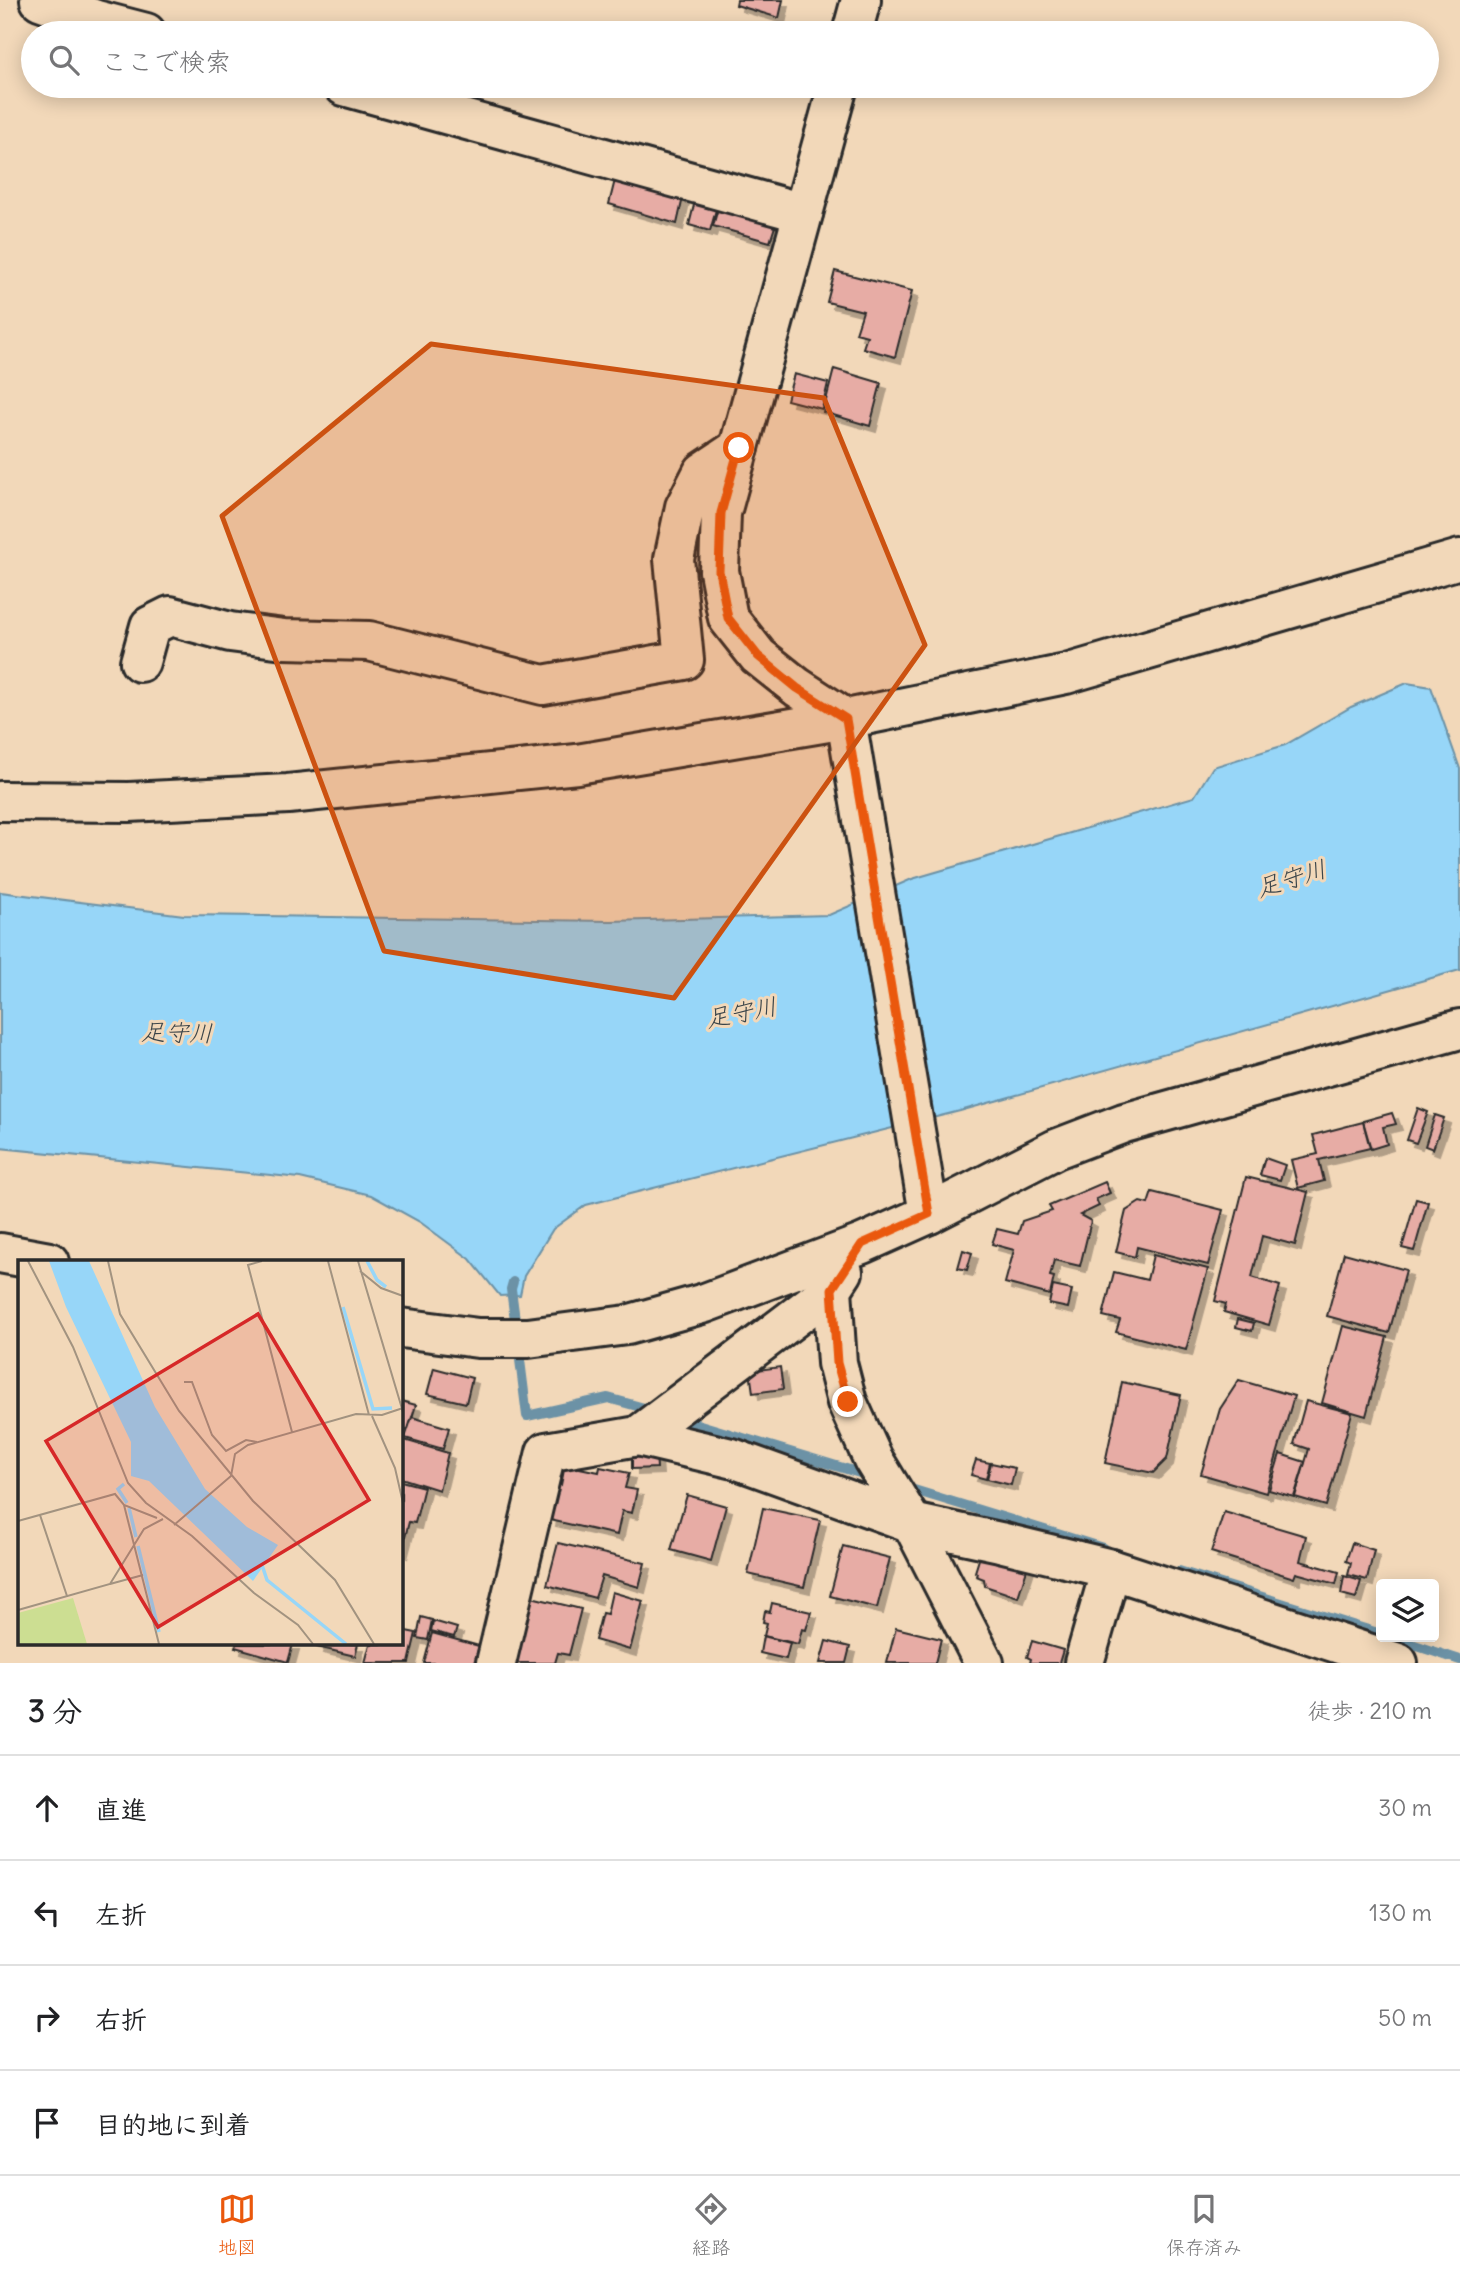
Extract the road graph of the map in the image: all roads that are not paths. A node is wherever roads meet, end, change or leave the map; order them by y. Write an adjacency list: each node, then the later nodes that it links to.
1 (40, 0): 3 (street)
2 (861, 0): 4 (street)
3 (100, 21)
4 (855, 21)
5 (387, 98): 7 (street)
6 (835, 98): 7 (street)
7 (803, 213): 8 (street)
8 (739, 448): 10 (street); 11 (street)
9 (1460, 559): 11 (street)
10 (140, 662)
11 (847, 725): 12 (street); 14 (street)
12 (0, 802)
13 (1460, 1029): 14 (street)
14 (926, 1204): 15 (street)
15 (862, 1244): 18 (street); 19 (street)
16 (0, 1253): 17 (street)
17 (38, 1260)
18 (832, 1289): 20 (street); 21 (street)
19 (402, 1328)
20 (656, 1423): 21 (street); 23 (street)
21 (908, 1516): 22 (street); 24 (street)
22 (1111, 1569): 25 (street); 26 (street)
23 (496, 1663)
24 (984, 1663)
25 (1084, 1663)
26 (1398, 1663)

